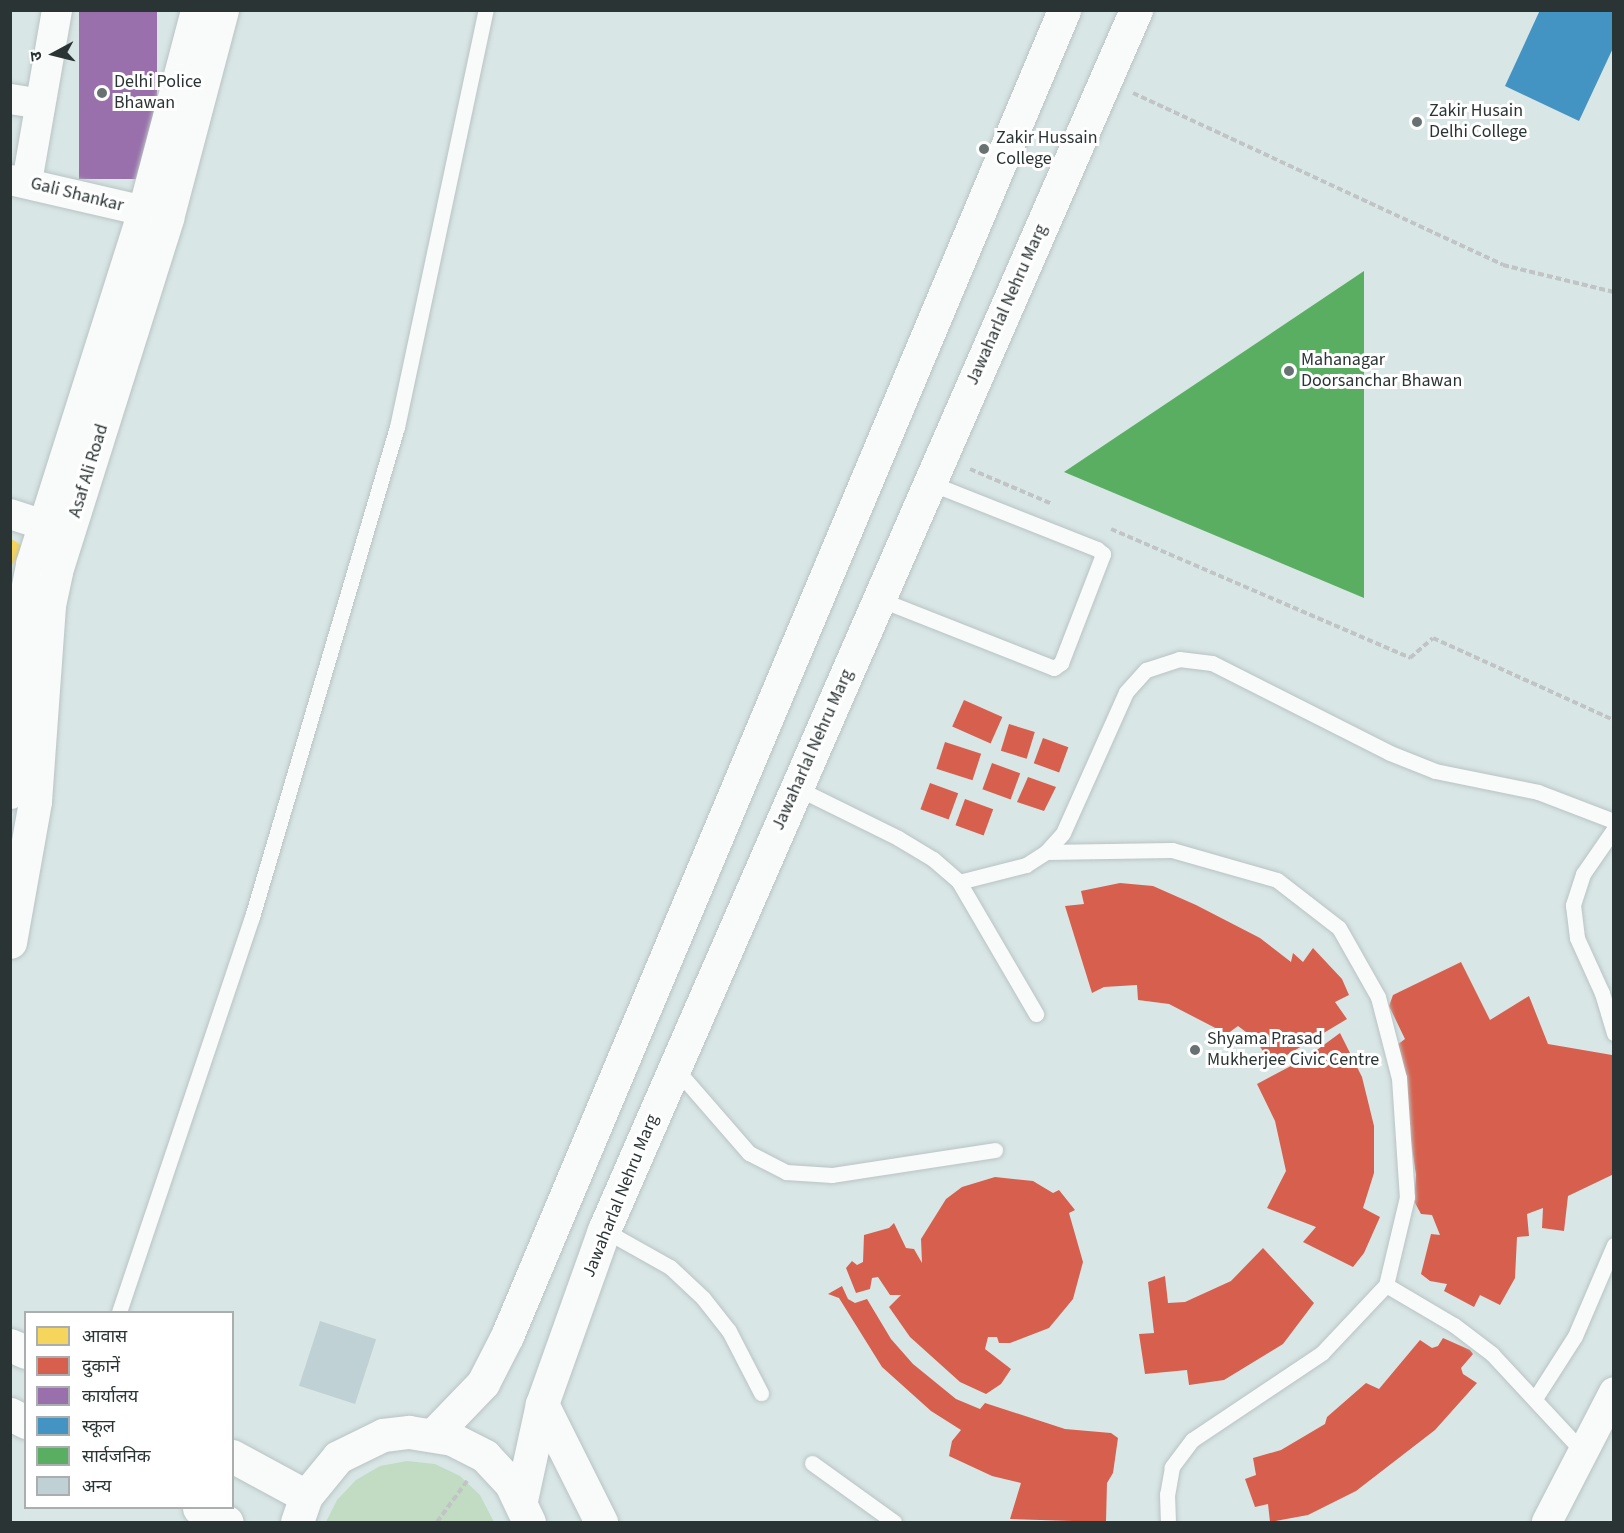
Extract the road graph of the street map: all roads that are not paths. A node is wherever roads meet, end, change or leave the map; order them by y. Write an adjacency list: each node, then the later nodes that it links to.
1 (57, 10): 8 (street)
2 (197, 10): 10 (main road, Asaf Ali Road)
3 (222, 10): 22 (main road, Asaf Ali Road)
4 (486, 10): 30 (lane)
5 (1064, 10): 39 (main road)
6 (1136, 10): 11 (main road, Jawaharlal Nehru Marg)
7 (10, 99): 8 (street)
8 (40, 104): 9 (street)
9 (19, 181): 10 (street, Gali Shankar)
10 (144, 211): 13 (main road, Asaf Ali Road)
11 (935, 470): 15 (main road, Jawaharlal Nehru Marg); 15 (lane)
12 (10, 513): 13 (street)
13 (46, 526): 14 (main road, Asaf Ali Road)
14 (18, 599): 17 (main road, Asaf Ali Road)
15 (879, 599): 16 (main road, Jawaharlal Nehru Marg)
16 (797, 788): 21 (lane); 25 (main road, Jawaharlal Nehru Marg)
17 (10, 792)
18 (1614, 821): 20 (lane)
19 (1614, 829): 24 (lane)
20 (1046, 852): 21 (lane); 29 (lane)
21 (959, 882): 23 (lane)
22 (10, 942)
23 (1036, 1014)
24 (1614, 1034)
25 (675, 1068): 26 (lane); 27 (main road, Jawaharlal Nehru Marg)
26 (995, 1150)
27 (604, 1230): 34 (lane); 36 (main road, Jawaharlal Nehru Marg)
28 (1614, 1245): 35 (lane)
29 (1386, 1285): 35 (lane); 49 (lane)
30 (119, 1311)
31 (10, 1345): 32 (main road)
32 (24, 1351)
33 (1614, 1392): 40 (street)
34 (761, 1393)
35 (1536, 1397): 40 (lane)
36 (542, 1404): 45 (main road, Jawaharlal Nehru Marg); 47 (main road)
37 (10, 1414): 38 (main road)
38 (24, 1421)
39 (434, 1434): 44 (main road); 45 (main road)
40 (1583, 1452): 50 (street)
41 (234, 1458): 44 (main road)
42 (812, 1463): 48 (lane)
43 (201, 1509): 46 (main road)
44 (302, 1509)
45 (525, 1511)
46 (227, 1522)
47 (601, 1522)
48 (894, 1522)
49 (1168, 1522)
50 (1547, 1522)

